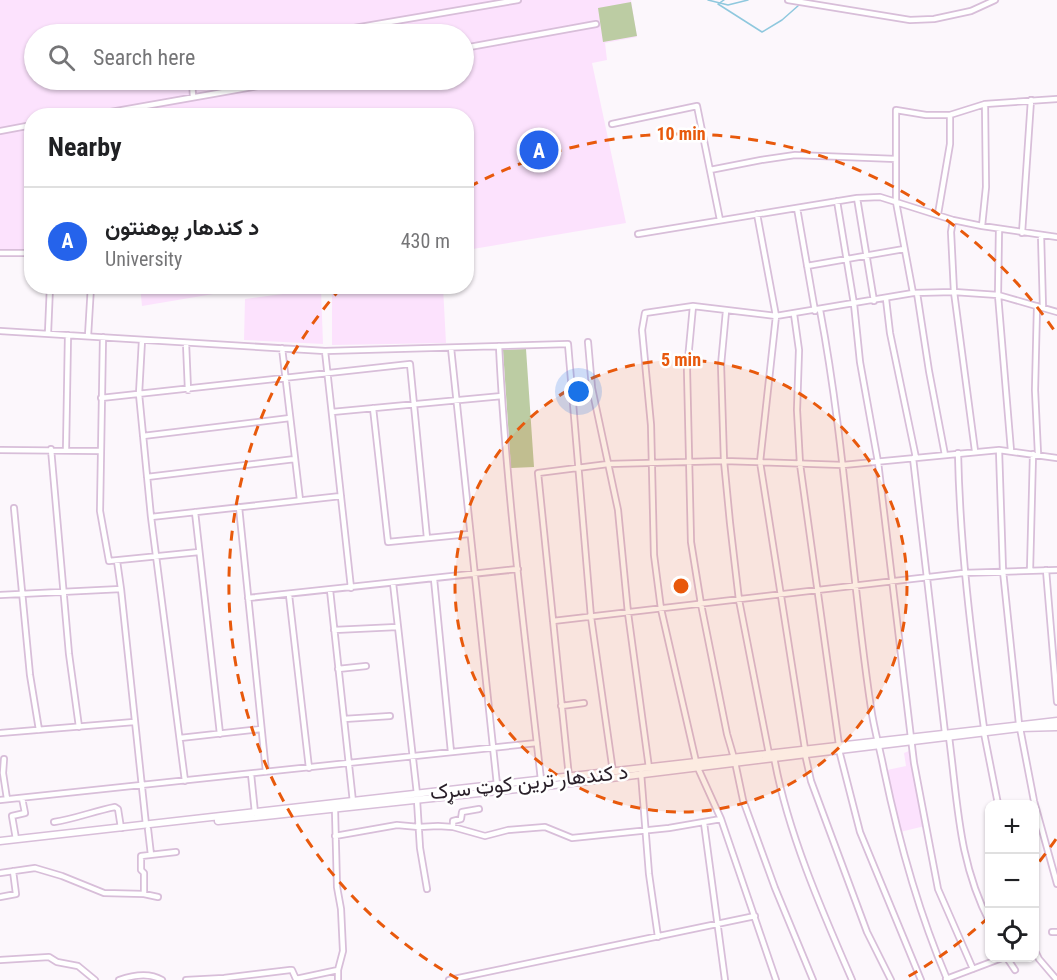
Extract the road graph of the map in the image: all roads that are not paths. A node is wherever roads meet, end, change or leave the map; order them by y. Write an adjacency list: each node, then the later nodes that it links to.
1 (518, 0): 4 (street)
2 (788, 0): 3 (street)
3 (995, 0)
4 (378, 24)
5 (596, 24): 6 (street)
6 (474, 46)
7 (193, 90): 9 (street)
8 (234, 90): 9 (street)
9 (194, 97): 13 (street)
10 (1057, 99): 11 (street)
11 (1030, 100): 12 (street); 30 (street)
12 (985, 104): 14 (street); 28 (street)
13 (133, 108)
14 (950, 115): 18 (street); 25 (street)
15 (612, 124): 19 (street)
16 (24, 126): 17 (street)
17 (0, 131)
18 (896, 159): 19 (street); 22 (street)
19 (710, 170): 26 (street)
20 (856, 198): 21 (street); 22 (street); 37 (street)
21 (837, 201): 23 (street); 38 (street)
22 (896, 202): 25 (street); 34 (street)
23 (797, 208): 24 (street); 39 (street)
24 (757, 214): 26 (street); 54 (street)
25 (938, 214): 27 (street)
26 (720, 220): 31 (street)
27 (953, 220): 28 (street); 40 (street)
28 (982, 226): 29 (street)
29 (999, 229): 30 (street); 44 (street)
30 (1022, 232): 32 (street)
31 (638, 234)
32 (1041, 235): 33 (street); 49 (street)
33 (1057, 237)
34 (904, 249): 37 (street); 41 (street)
35 (0, 253): 36 (street)
36 (24, 253)
37 (867, 256): 38 (street); 46 (street)
38 (846, 259): 39 (street); 47 (street)
39 (807, 266): 50 (street)
40 (954, 292): 41 (street); 44 (street); 84 (street)
41 (915, 293): 45 (street); 88 (street)
42 (50, 294): 56 (street)
43 (91, 294): 58 (street)
44 (998, 296): 49 (street); 85 (street)
45 (886, 299): 46 (street); 89 (street)
46 (874, 301): 47 (street)
47 (854, 304): 50 (street); 95 (street)
48 (693, 306): 51 (street); 93 (street); 97 (street)
49 (1040, 307): 52 (street); 87 (street)
50 (818, 310): 53 (street); 99 (street)
51 (726, 311): 54 (street); 92 (street)
52 (1057, 312)
53 (794, 314): 54 (street); 98 (street)
54 (776, 316): 94 (street)
55 (0, 331): 56 (street)
56 (48, 333): 57 (street)
57 (68, 335): 58 (street); 81 (street)
58 (88, 336): 59 (street)
59 (103, 337): 60 (street); 72 (street)
60 (142, 340): 62 (street); 70 (street)
61 (588, 342): 96 (street)
62 (186, 343): 64 (street); 69 (street)
63 (499, 346): 65 (street); 71 (street); 100 (street)
64 (282, 348): 66 (street); 68 (street)
65 (450, 348): 66 (street); 73 (street)
66 (325, 351): 67 (street)
67 (327, 373): 68 (street); 74 (street); 76 (street)
68 (285, 378): 69 (street); 77 (street)
69 (188, 390): 70 (street)
70 (140, 394): 72 (street); 78 (street)
71 (502, 396): 73 (street); 113 (street)
72 (101, 398): 83 (street)
73 (455, 400): 74 (street); 108 (street)
74 (414, 404): 75 (street); 109 (street)
75 (373, 408): 76 (street); 109 (street)
76 (332, 412): 102 (street)
77 (290, 418): 78 (street); 91 (street)
78 (143, 436): 101 (street)
79 (51, 449): 80 (street); 81 (street); 129 (street)
80 (0, 450)
81 (66, 450): 83 (street)
82 (999, 450): 84 (street); 85 (street); 114 (street)
83 (100, 451): 112 (street)
84 (975, 451): 86 (street)
85 (1011, 451): 87 (street)
86 (958, 453): 88 (street); 118 (street)
87 (1036, 454): 90 (street); 117 (street)
88 (945, 455): 89 (street)
89 (915, 458): 95 (street); 120 (street)
90 (1057, 458)
91 (295, 459): 101 (street); 103 (street)
92 (724, 461): 93 (street); 94 (street); 135 (street)
93 (690, 462): 97 (street); 136 (street)
94 (760, 462): 98 (street); 133 (street)
95 (878, 462): 99 (street); 122 (street)
96 (608, 464): 97 (street); 100 (street); 138 (street)
97 (652, 464): 137 (street)
98 (800, 464): 99 (street); 128 (street)
99 (843, 465): 124 (street)
100 (579, 468): 139 (street); 140 (street)
101 (147, 477): 107 (street)
102 (341, 496): 103 (street); 125 (street)
103 (300, 500): 104 (street)
104 (239, 507): 106 (street); 134 (street)
105 (14, 508): 130 (street)
106 (195, 512): 107 (street); 110 (street)
107 (151, 517): 111 (street)
108 (469, 534): 109 (street); 119 (street)
109 (427, 538)
110 (199, 552): 111 (street); 159 (street)
111 (156, 557): 112 (street); 161 (street)
112 (117, 561): 126 (street)
113 (518, 569): 119 (street); 163 (street)
114 (1003, 570): 117 (street); 118 (street); 152 (street)
115 (1046, 570): 116 (street); 117 (street); 145 (street)
116 (1057, 570)
117 (1030, 571)
118 (963, 573): 120 (street); 157 (street)
119 (474, 574): 121 (street); 165 (street)
120 (927, 578): 122 (street); 160 (street)
121 (434, 579): 123 (street); 167 (street)
122 (892, 581): 124 (street); 162 (street)
123 (393, 584): 125 (street); 141 (street)
124 (855, 585): 128 (street); 164 (street)
125 (351, 588): 127 (street)
126 (120, 589): 129 (street); 151 (street)
127 (330, 590): 132 (street); 142 (street)
128 (817, 591): 133 (street); 166 (street)
129 (64, 592): 130 (street); 153 (street)
130 (22, 594): 131 (street); 156 (street)
131 (0, 595)
132 (289, 595): 134 (street); 175 (street)
133 (780, 595): 135 (street); 168 (street)
134 (248, 598): 155 (street)
135 (739, 600): 136 (street); 169 (street)
136 (701, 604): 137 (street); 172 (street)
137 (661, 609): 138 (street); 174 (street)
138 (628, 613): 139 (street); 176 (street)
139 (591, 617): 140 (street); 178 (street)
140 (553, 621): 147 (street)
141 (398, 627): 142 (street); 170 (street)
142 (334, 630): 144 (street)
143 (366, 666): 144 (street)
144 (339, 669): 149 (street)
145 (1057, 702)
146 (584, 703): 147 (street)
147 (561, 706): 181 (street)
148 (390, 716): 149 (street)
149 (344, 719): 173 (street)
150 (1057, 721): 152 (main road, د کندهار ترين کوټ سړک)
151 (134, 722): 153 (street); 186 (street)
152 (1020, 726): 154 (main road, د کندهار ترين کوټ سړک); 157 (main road, د کندهار ترين کوټ سړک); 211 (street)
153 (79, 727): 156 (street)
154 (1057, 727)
155 (261, 729): 159 (street); 177 (street)
156 (39, 730): 158 (street)
157 (984, 730): 160 (main road, د کندهار ترين کوټ سړک); 191 (street)
158 (0, 733)
159 (220, 734): 161 (street)
160 (947, 735): 162 (main road, د کندهار ترين کوټ سړک); 216 (street)
161 (180, 738): 183 (street)
162 (911, 739): 164 (main road, د کندهار ترين کوټ سړک); 224 (street)
163 (537, 743): 165 (street); 182 (street)
164 (878, 743): 166 (main road, د کندهار ترين کوټ سړک); 228 (street)
165 (492, 748): 167 (street); 185 (street)
166 (839, 748): 168 (main road, د کندهار ترين کوټ سړک); 240 (street)
167 (451, 752): 170 (street)
168 (805, 752): 169 (main road, د کندهار ترين کوټ سړک); 239 (street)
169 (771, 755): 172 (main road, د کندهار ترين کوټ سړک); 238 (street)
170 (412, 756): 173 (street); 187 (street)
171 (4, 759): 189 (street)
172 (735, 760): 174 (main road, د کندهار ترين کوټ سړک); 237 (street)
173 (349, 763): 175 (street); 192 (street)
174 (696, 764): 176 (main road, د کندهار ترين کوټ سړک); 179 (main road, د کندهار ترين کوټ سړک); 196 (street)
175 (309, 768): 177 (street)
176 (649, 768): 178 (main road, د کندهار ترين کوټ سړک)
177 (266, 772): 180 (street)
178 (614, 772): 181 (main road, د کندهار ترين کوټ سړک)
179 (641, 773): 184 (main road, د کندهار ترين کوټ سړک); 203 (street)
180 (251, 774): 183 (street); 195 (street)
181 (569, 777): 184 (main road, د کندهار ترين کوټ سړک)
182 (540, 780): 184 (main road, د کندهار ترين کوټ سړک); 185 (main road, د کندهار ترين کوټ سړک)
183 (185, 781): 186 (street)
184 (550, 782): 187 (main road, د کندهار ترين کوټ سړک)
185 (498, 785): 187 (main road, د کندهار ترين کوټ سړک)
186 (141, 786): 188 (street); 199 (street)
187 (417, 797): 192 (main road, د کندهار ترين کوټ سړک); 194 (main road, د کندهار ترين کوټ سړک); 200 (street)
188 (22, 798): 189 (street); 205 (street)
189 (7, 799): 190 (street)
190 (0, 800)
191 (997, 800)
192 (353, 802): 195 (main road, د کندهار ترين کوټ سړک)
193 (478, 809): 201 (street)
194 (335, 810): 195 (main road, د کندهار ترين کوټ سړک); 204 (street)
195 (255, 815): 199 (main road, د کندهار ترين کوټ سړک)
196 (721, 819): 198 (street); 217 (street)
197 (54, 822): 202 (street)
198 (704, 823): 203 (street); 218 (street)
199 (147, 827): 202 (main road, د کندهار ترين کوټ سړک); 206 (main road, د کندهار ترين کوټ سړک); 208 (street)
200 (419, 827): 201 (street); 204 (street); 212 (street)
201 (453, 827): 203 (street)
202 (121, 828): 205 (main road, د کندهار ترين کوټ سړک)
203 (645, 831): 219 (street)
204 (335, 836): 225 (street)
205 (16, 839): 206 (main road, د کندهار ترين کوټ سړک)
206 (0, 843)
207 (176, 852): 208 (street)
208 (151, 855): 213 (street)
209 (13, 871): 210 (street); 213 (street); 214 (street)
210 (0, 873)
211 (1057, 884)
212 (427, 890)
213 (144, 894): 215 (street)
214 (0, 897)
215 (158, 897)
216 (985, 913)
217 (755, 916): 218 (street); 236 (street)
218 (718, 924): 219 (street); 235 (street)
219 (658, 937): 234 (street)
220 (1039, 959): 241 (street)
221 (0, 960): 229 (street)
222 (990, 962): 224 (street)
223 (1010, 962): 226 (street)
224 (973, 969): 228 (street)
225 (338, 970): 227 (street); 233 (street)
226 (1015, 970)
227 (225, 979): 232 (street)
228 (946, 979)
229 (95, 980)
230 (119, 980): 231 (street)
231 (162, 980)
232 (186, 980)
233 (338, 980)
234 (449, 980)
235 (725, 980)
236 (776, 980)
237 (813, 980)
238 (852, 980)
239 (891, 980)
240 (921, 980)
241 (1057, 980)

